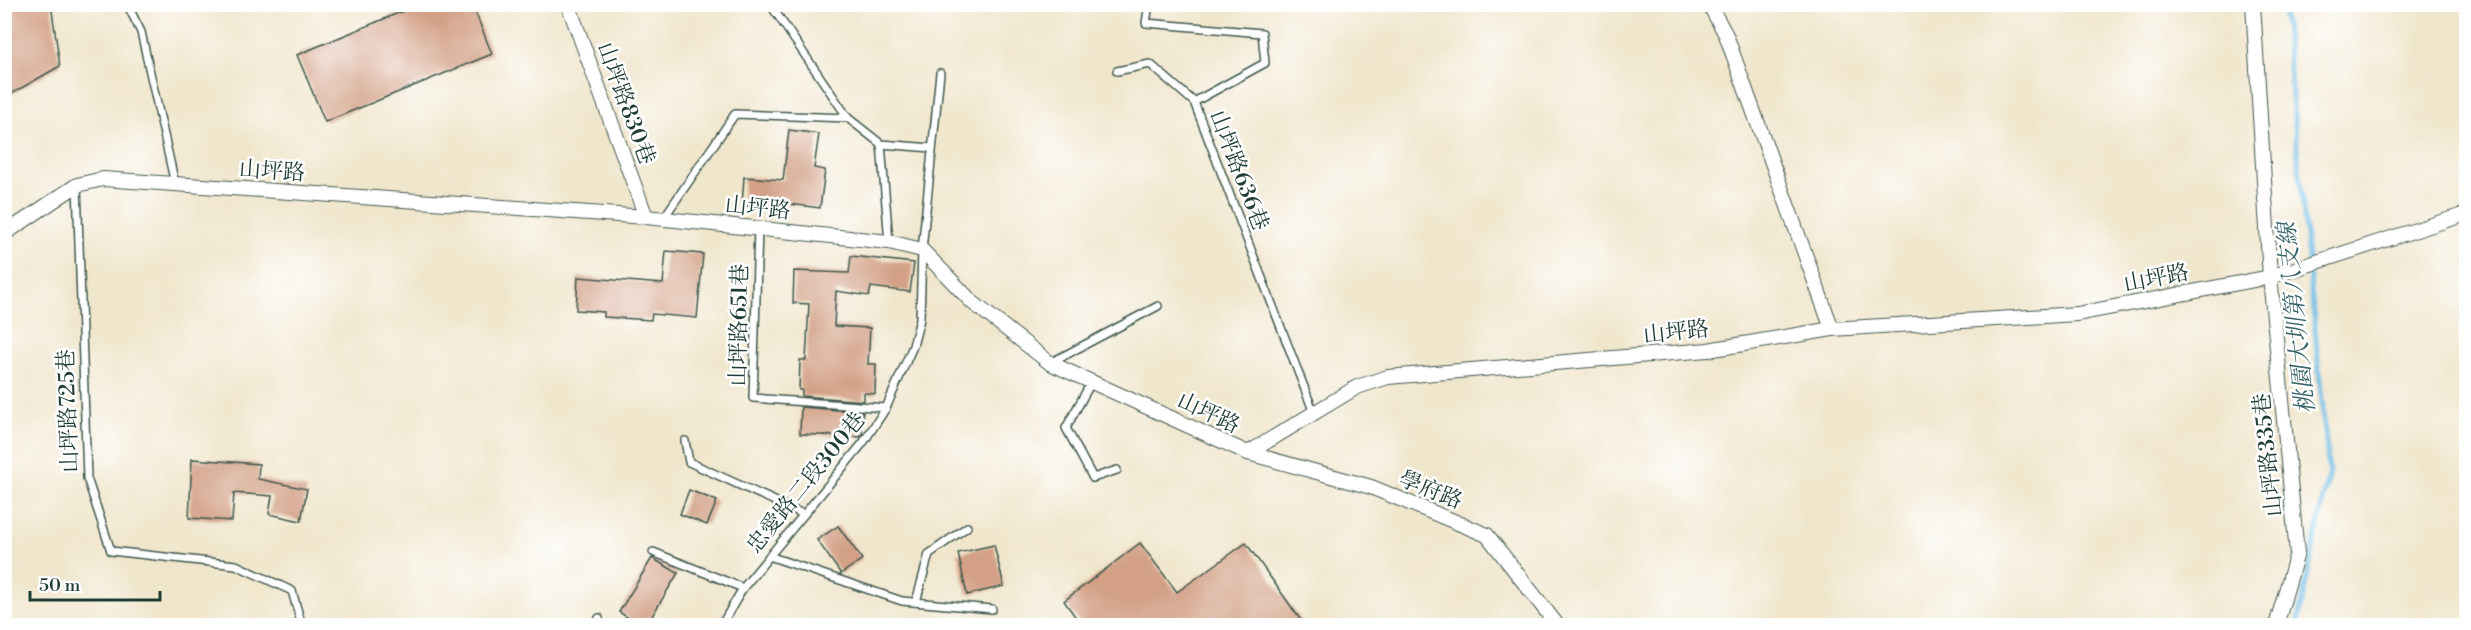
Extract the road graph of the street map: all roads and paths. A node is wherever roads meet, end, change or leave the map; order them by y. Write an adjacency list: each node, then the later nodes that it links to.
1 (127, 4): 13 (lane)
2 (567, 4): 16 (street, 山坪路830巷)
3 (770, 4): 10 (lane)
4 (1149, 4): 9 (lane, 山坪路636巷)
5 (1709, 4): 24 (street)
6 (2253, 4): 22 (street, 山坪路335巷)
7 (1117, 71): 9 (lane)
8 (940, 73): 12 (lane, 忠愛路二段300巷)
9 (1194, 102): 28 (lane, 山坪路636巷)
10 (848, 118): 11 (lane); 17 (lane)
11 (881, 144): 12 (lane); 20 (lane)
12 (932, 148): 21 (lane, 忠愛路二段300巷)
13 (175, 184): 14 (street, 山坪路); 16 (street, 山坪路)
14 (77, 185): 19 (street, 山坪路); 39 (lane, 山坪路725巷)
15 (2466, 214): 22 (street, 山坪路)
16 (646, 217): 17 (street, 山坪路)
17 (663, 219): 18 (street, 山坪路)
18 (758, 229): 20 (street, 山坪路); 27 (lane, 山坪路651巷)
19 (4, 234)
20 (889, 242): 21 (street, 山坪路)
21 (922, 250): 25 (street, 山坪路); 27 (lane, 忠愛路二段300巷)
22 (2270, 277): 24 (street, 山坪路); 42 (street, 山坪路335巷)
23 (1158, 306): 25 (lane)
24 (1832, 329): 28 (street, 山坪路)
25 (1050, 363): 26 (street, 山坪路)
26 (1092, 381): 30 (street, 山坪路); 31 (lane)
27 (886, 408): 32 (lane, 忠愛路二段300巷)
28 (1314, 413): 30 (street, 山坪路)
29 (685, 441): 32 (lane)
30 (1248, 453): 41 (street, 學府路)
31 (1117, 470)
32 (803, 514): 35 (lane, 忠愛路二段300巷)
33 (967, 527): 37 (lane)
34 (653, 552): 36 (lane)
35 (769, 556): 36 (lane, 忠愛路二段300巷); 37 (lane)
36 (743, 588): 40 (lane, 忠愛路二段300巷)
37 (916, 602): 38 (lane)
38 (992, 609)
39 (302, 626)
40 (721, 626)
41 (1558, 626)
42 (2276, 626)

